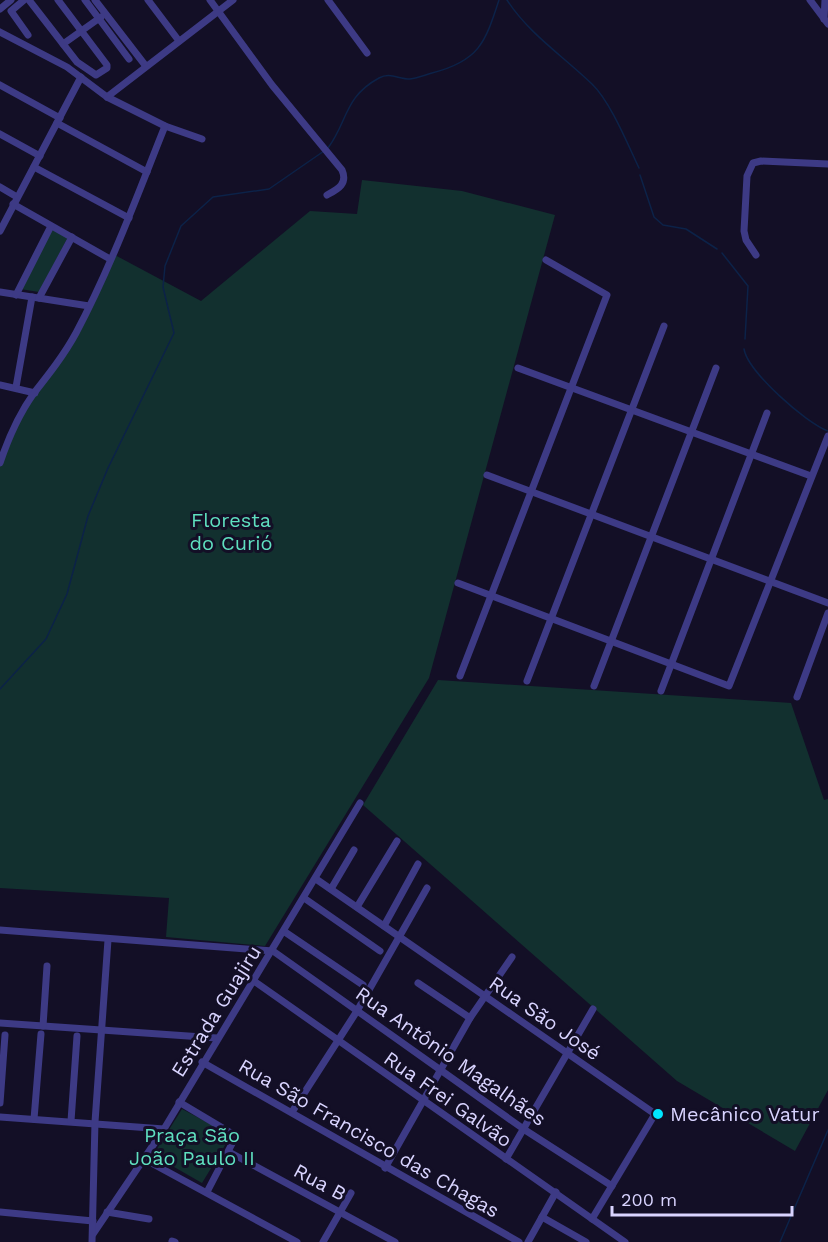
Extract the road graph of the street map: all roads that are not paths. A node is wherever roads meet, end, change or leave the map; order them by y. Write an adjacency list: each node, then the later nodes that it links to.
1 (11, 0): 13 (street)
2 (24, 0): 19 (street)
3 (29, 0): 21 (street)
4 (58, 0): 18 (street)
5 (85, 0): 15 (street)
6 (94, 0): 15 (street)
7 (148, 0): 20 (street)
8 (210, 0): 14 (street)
9 (233, 0): 14 (street)
10 (328, 0): 22 (street)
11 (810, 0): 16 (street)
12 (825, 0): 16 (street)
13 (0, 9)
14 (218, 11): 20 (street); 37 (street)
15 (102, 16): 18 (street); 23 (street); 24 (street)
16 (826, 21)
17 (0, 32): 25 (street)
18 (81, 32): 21 (street); 21 (street)
19 (28, 35)
20 (179, 40): 24 (street)
21 (63, 44)
22 (367, 53)
23 (129, 59)
24 (145, 65): 27 (street)
25 (81, 77): 27 (street); 28 (street)
26 (0, 85): 28 (street)
27 (107, 97): 29 (street)
28 (59, 120): 32 (street); 35 (street)
29 (165, 126): 31 (street); 35 (street)
30 (0, 134): 32 (street)
31 (202, 140)
32 (40, 156): 34 (street)
33 (828, 164): 44 (street)
34 (34, 167): 38 (street); 40 (street)
35 (147, 172): 40 (street)
36 (0, 187): 38 (street)
37 (327, 195)
38 (17, 197): 39 (street)
39 (13, 204): 41 (street); 42 (street)
40 (129, 218): 45 (street)
41 (51, 226): 43 (street); 48 (street)
42 (0, 231)
43 (72, 237): 45 (street); 49 (street)
44 (756, 255)
45 (110, 258): 50 (street)
46 (546, 260): 56 (street)
47 (0, 292): 48 (street)
48 (16, 295): 49 (street)
49 (36, 298): 50 (street); 55 (street)
50 (89, 306): 57 (street)
51 (664, 326): 58 (street)
52 (518, 368): 56 (street)
53 (716, 368): 60 (street)
54 (0, 385): 55 (street)
55 (16, 387): 57 (street)
56 (572, 388): 58 (street); 67 (street)
57 (35, 393): 63 (street)
58 (632, 408): 60 (street); 68 (street)
59 (767, 413): 62 (street)
60 (692, 431): 62 (street); 69 (street)
61 (828, 436): 66 (street)
62 (752, 453): 66 (street); 70 (street)
63 (1, 455): 64 (street)
64 (0, 463)
65 (487, 475): 67 (street)
66 (811, 476): 71 (street)
67 (531, 492): 68 (street); 73 (street)
68 (591, 514): 69 (street); 76 (street)
69 (651, 537): 70 (street); 77 (street)
70 (711, 559): 71 (street); 78 (street)
71 (772, 582): 74 (street); 78 (street)
72 (458, 583): 73 (street)
73 (491, 596): 76 (street); 79 (street)
74 (828, 603)
75 (828, 613): 83 (street)
76 (551, 619): 77 (street); 80 (street)
77 (611, 642): 78 (street); 81 (street)
78 (671, 665): 82 (street)
79 (460, 676)
80 (527, 681)
81 (594, 686)
82 (661, 691)
83 (797, 697)
84 (360, 803): 88 (street, Estrada Guajiru)
85 (397, 842): 92 (street)
86 (354, 850): 90 (street)
87 (418, 864): 93 (street)
88 (316, 879): 90 (street, Rua São José); 91 (street, Estrada Guajiru)
89 (428, 888): 96 (street)
90 (330, 889): 92 (street, Rua São José)
91 (304, 898): 95 (street, Estrada Guajiru); 99 (street)
92 (357, 907): 93 (street, Rua São José)
93 (384, 926): 96 (street, Rua São José)
94 (0, 930): 97 (street)
95 (285, 932): 98 (street, Estrada Guajiru); 104 (street)
96 (400, 935): 105 (street, Rua São José); 107 (street)
97 (108, 940): 98 (street); 111 (street)
98 (273, 951): 102 (street, Estrada Guajiru); 107 (street, Rua Antônio Magalhães)
99 (380, 951)
100 (512, 957): 105 (street)
101 (47, 966): 110 (street)
102 (254, 981): 114 (street, Estrada Guajiru); 115 (street, Rua Frei Galvão)
103 (418, 983): 108 (street)
104 (363, 985)
105 (486, 997): 108 (street); 116 (street, Rua São José)
106 (593, 1009): 116 (street)
107 (357, 1011): 115 (street); 118 (street, Rua Antônio Magalhães)
108 (471, 1018): 118 (street)
109 (0, 1023): 110 (street)
110 (42, 1030): 111 (street); 124 (street)
111 (102, 1030): 114 (street); 126 (street)
112 (5, 1035): 121 (street)
113 (77, 1036): 125 (street)
114 (217, 1038): 117 (street, Estrada Guajiru)
115 (337, 1042): 119 (street, Rua Frei Galvão); 122 (street)
116 (567, 1053): 128 (street); 133 (street, Rua São José)
117 (202, 1062): 120 (street, Estrada Guajiru); 122 (street, Rua São Francisco das Chagas)
118 (441, 1070): 119 (street); 128 (street, Rua Antônio Magalhães)
119 (424, 1101): 131 (street, Rua Frei Galvão); 132 (street)
120 (179, 1102): 127 (street, Estrada Guajiru); 129 (street)
121 (0, 1103)
122 (292, 1112): 132 (street, Rua São Francisco das Chagas)
123 (0, 1117): 124 (street)
124 (34, 1119): 125 (street)
125 (71, 1121): 126 (street)
126 (95, 1122): 127 (street); 143 (street)
127 (164, 1129): 130 (street, Estrada Guajiru)
128 (525, 1130): 131 (street); 133 (street, Rua Antônio Magalhães)
129 (229, 1152): 134 (street); 139 (street, Rua B)
130 (144, 1159): 134 (street); 138 (street, Estrada Guajiru)
131 (506, 1159): 136 (street, Rua Frei Galvão)
132 (385, 1167): 149 (street, Rua São Francisco das Chagas)
133 (612, 1186): 142 (street, Rua São José)
134 (207, 1192): 146 (street)
135 (351, 1192): 139 (street)
136 (556, 1192): 140 (street); 142 (street, Rua Frei Galvão)
137 (0, 1212): 143 (street)
138 (107, 1212): 141 (street); 144 (street, Estrada Guajiru)
139 (340, 1212): 147 (street); 148 (street, Rua B)
140 (542, 1217): 150 (street); 151 (street)
141 (148, 1219)
142 (592, 1219): 152 (street, Rua Frei Galvão)
143 (93, 1221): 144 (street)
144 (93, 1234): 145 (street)
145 (92, 1242)
146 (297, 1242)
147 (323, 1242)
148 (395, 1242)
149 (519, 1242)
150 (528, 1242)
151 (586, 1242)
152 (625, 1242)

